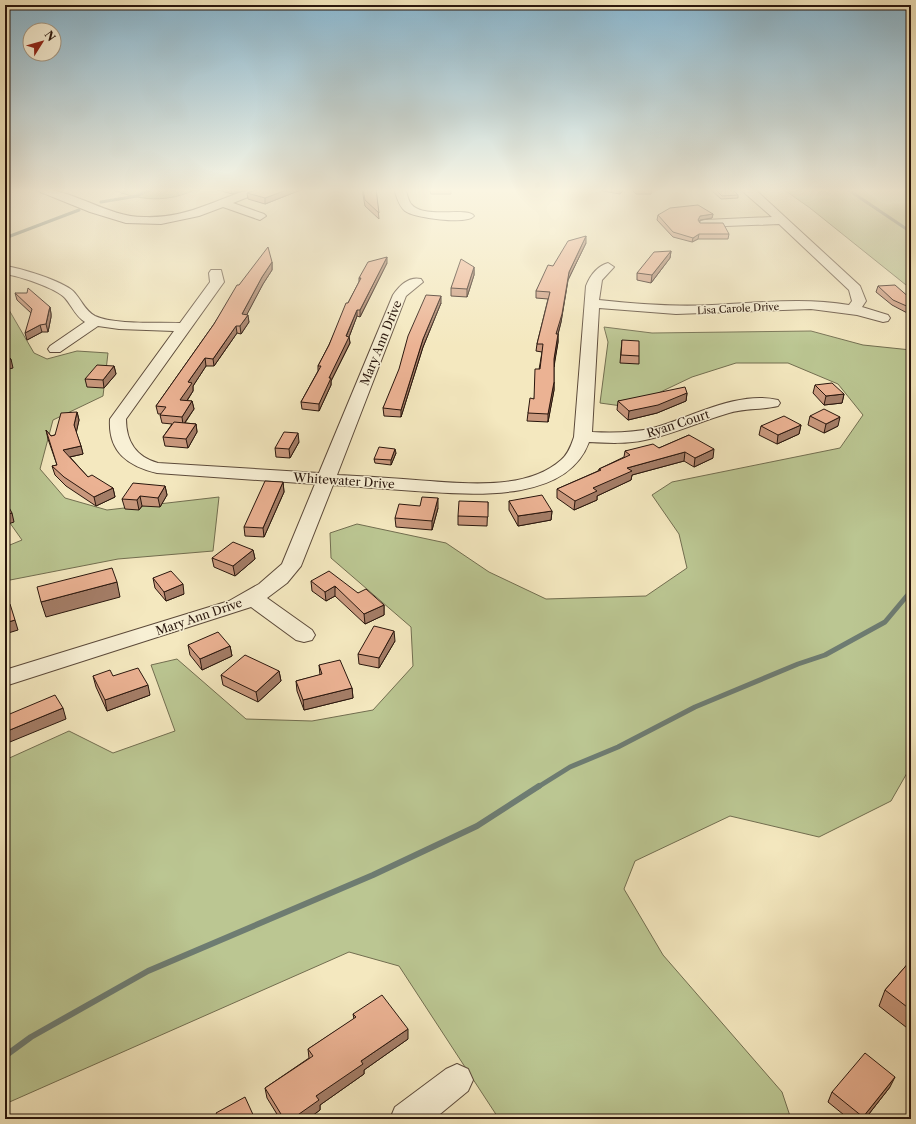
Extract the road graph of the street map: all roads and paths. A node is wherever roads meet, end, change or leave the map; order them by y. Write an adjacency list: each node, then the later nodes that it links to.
1 (804, 241): 7 (street)
2 (608, 267): 6 (street, Whitewater Drive)
3 (5, 270): 9 (street)
4 (216, 273): 10 (street, Whitewater Drive)
5 (416, 282): 14 (street, Mary Ann Drive)
6 (591, 303): 7 (street, Lisa Carole Drive); 13 (street, Whitewater Drive)
7 (854, 309): 8 (street, Lisa Carole Drive)
8 (883, 318)
9 (96, 321): 10 (street); 11 (street)
10 (185, 327): 14 (street, Whitewater Drive)
11 (55, 349)
12 (772, 403): 13 (street, Ryan Court)
13 (583, 437): 14 (street, Whitewater Drive)
14 (327, 480): 15 (street, Mary Ann Drive)
15 (253, 598): 16 (street); 17 (street, Mary Ann Drive)
16 (304, 635)
17 (5, 678)
18 (457, 1080): 19 (street)
19 (407, 1119)

